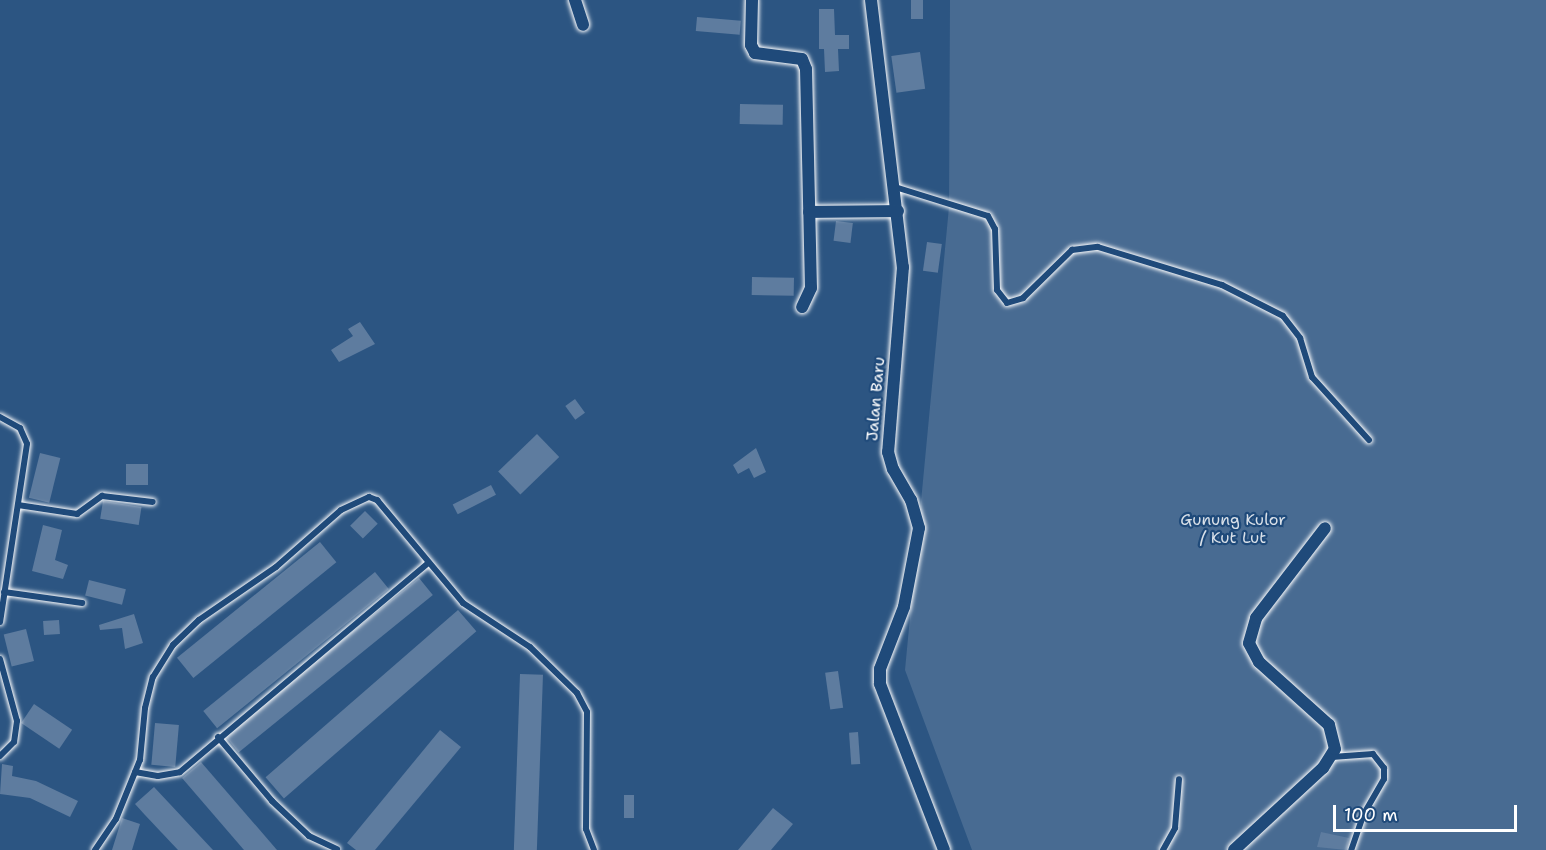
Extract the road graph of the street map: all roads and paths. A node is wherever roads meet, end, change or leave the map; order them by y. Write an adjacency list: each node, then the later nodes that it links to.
1 (575, 0): 4 (street)
2 (752, 0): 7 (street)
3 (871, 0): 5 (street, Jalan Baru)
4 (583, 26)
5 (895, 187): 6 (street, Jalan Baru); 10 (lane)
6 (898, 211): 7 (street); 27 (street, Jalan Baru)
7 (809, 212): 8 (street)
8 (801, 307)
9 (0, 417): 12 (lane)
10 (1369, 440)
11 (153, 501): 12 (lane)
12 (18, 505): 15 (lane)
13 (1325, 528): 21 (street)
14 (427, 564): 19 (lane); 22 (lane); 26 (lane)
15 (4, 592): 16 (lane); 17 (lane)
16 (82, 603)
17 (0, 622)
18 (0, 659): 20 (lane)
19 (218, 737): 22 (lane); 24 (lane)
20 (0, 756)
21 (1332, 757): 29 (street); 30 (lane)
22 (135, 772): 25 (lane)
23 (1179, 779): 28 (lane)
24 (337, 849)
25 (95, 850)
26 (594, 850)
27 (944, 850)
28 (1164, 850)
29 (1234, 850)
30 (1351, 850)

